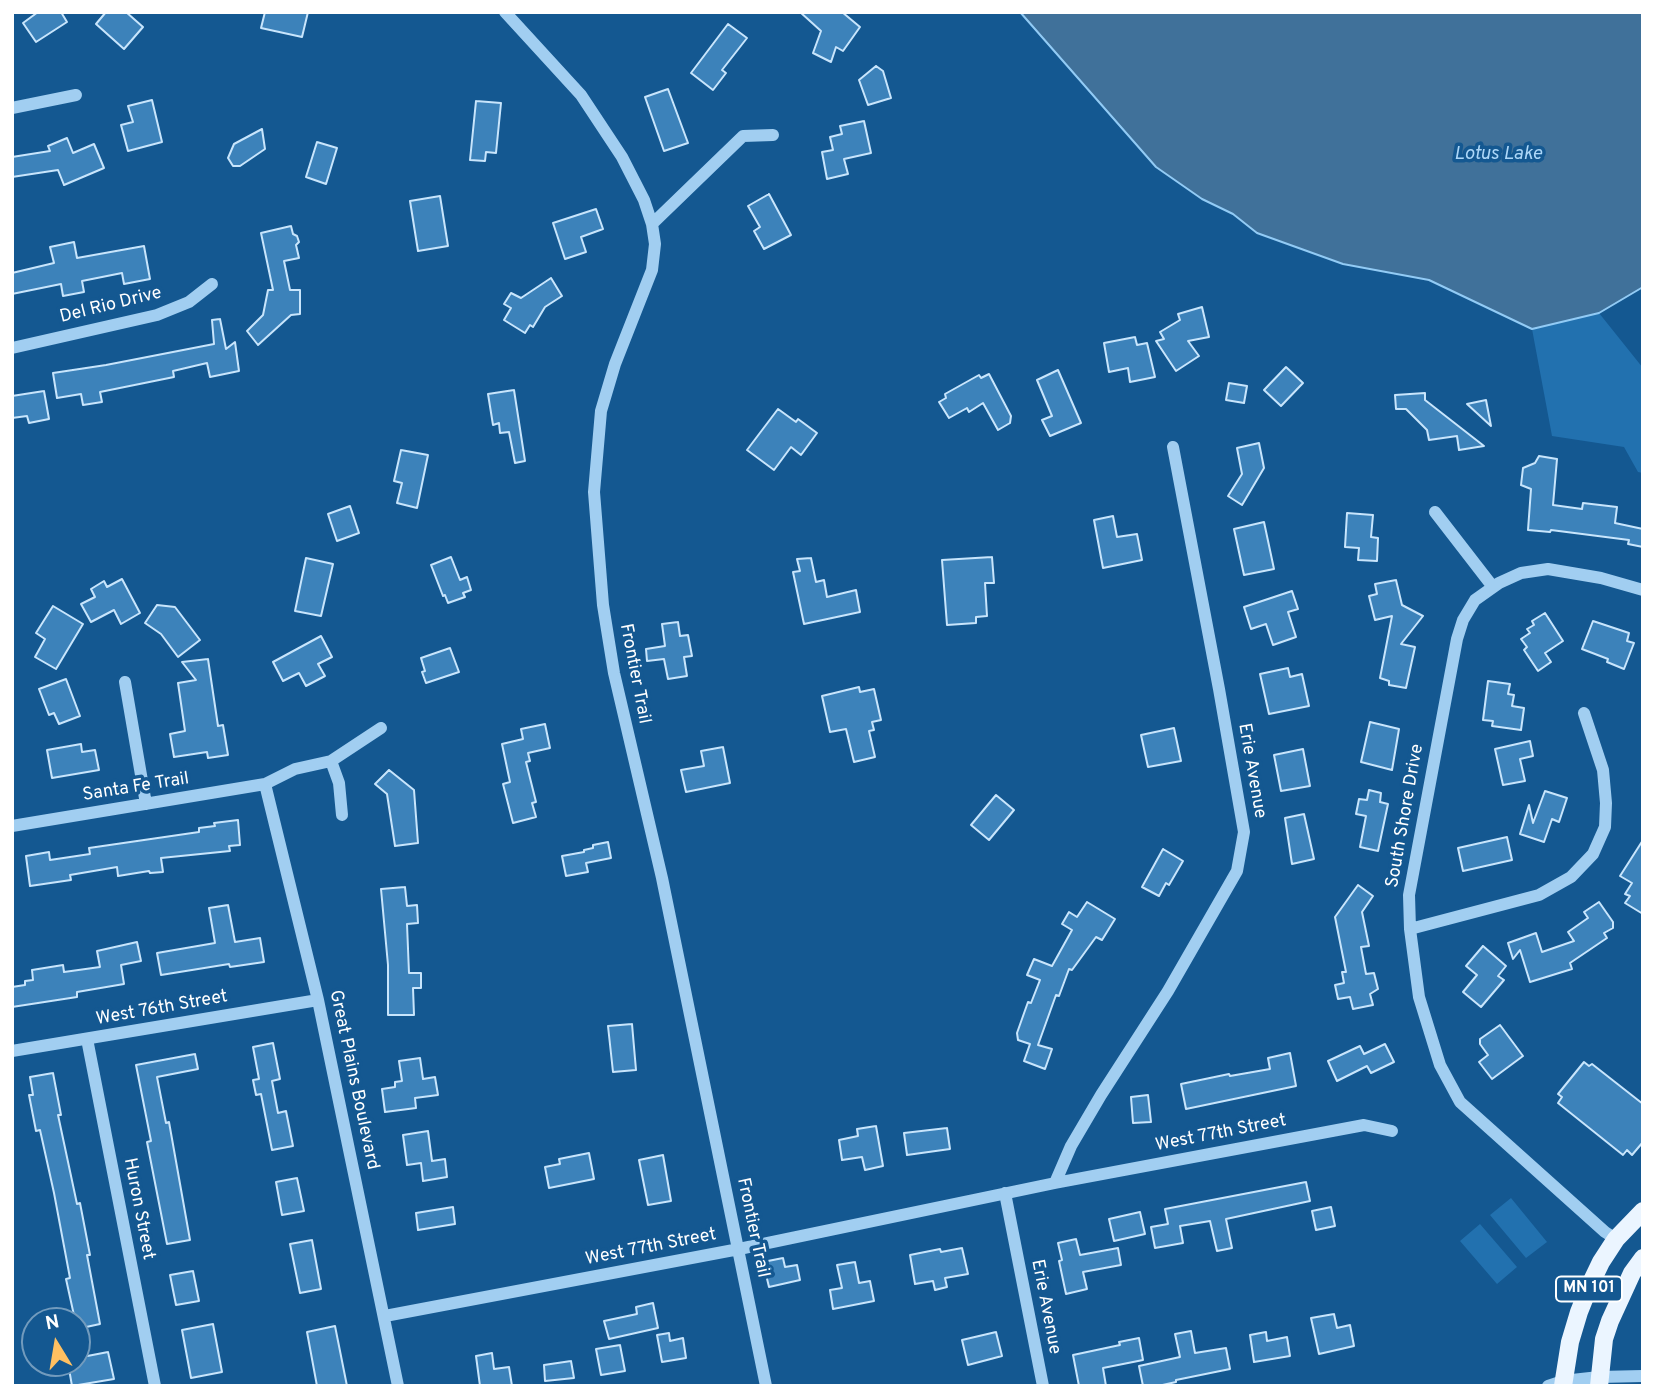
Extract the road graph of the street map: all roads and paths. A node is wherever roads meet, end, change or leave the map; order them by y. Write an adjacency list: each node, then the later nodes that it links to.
1 (505, 12): 5 (street, Frontier Trail)
2 (76, 95): 3 (street)
3 (12, 108)
4 (773, 135): 5 (street)
5 (652, 224): 29 (street, Frontier Trail)
6 (212, 284): 7 (street, Del Rio Drive)
7 (12, 348)
8 (1173, 447): 25 (street, Erie Avenue)
9 (1435, 512): 10 (street)
10 (1493, 587): 11 (street, South Shore Drive); 20 (street, South Shore Drive)
11 (1643, 590)
12 (125, 682): 17 (street)
13 (1584, 713): 20 (street)
14 (381, 728): 15 (street)
15 (331, 761): 16 (street, Santa Fe Trail); 18 (street)
16 (265, 784): 17 (street, Santa Fe Trail); 21 (street, Great Plains Boulevard)
17 (146, 804): 19 (street, Santa Fe Trail)
18 (342, 815)
19 (12, 826)
20 (1410, 929): 28 (street, South Shore Drive)
21 (318, 1000): 22 (street, West 76th Street); 31 (street, Great Plains Boulevard)
22 (87, 1039): 23 (street, West 76th Street); 35 (street, Huron Street)
23 (12, 1051)
24 (1392, 1131): 25 (street, West 77th Street)
25 (1055, 1183): 26 (street, West 77th Street)
26 (1005, 1193): 29 (street, West 77th Street); 38 (street, Erie Avenue)
27 (1643, 1211): 28 (main road, MN 101)
28 (1616, 1239): 34 (main road, MN 101)
29 (739, 1249): 31 (street, West 77th Street); 37 (street, Frontier Trail)
30 (1643, 1258): 33 (main road, MN 101)
31 (385, 1316): 36 (street, Great Plains Boulevard)
32 (1643, 1376): 33 (street)
33 (1599, 1381): 34 (street)
34 (1558, 1384)
35 (155, 1386)
36 (398, 1386)
37 (766, 1386)
38 (1042, 1386)

